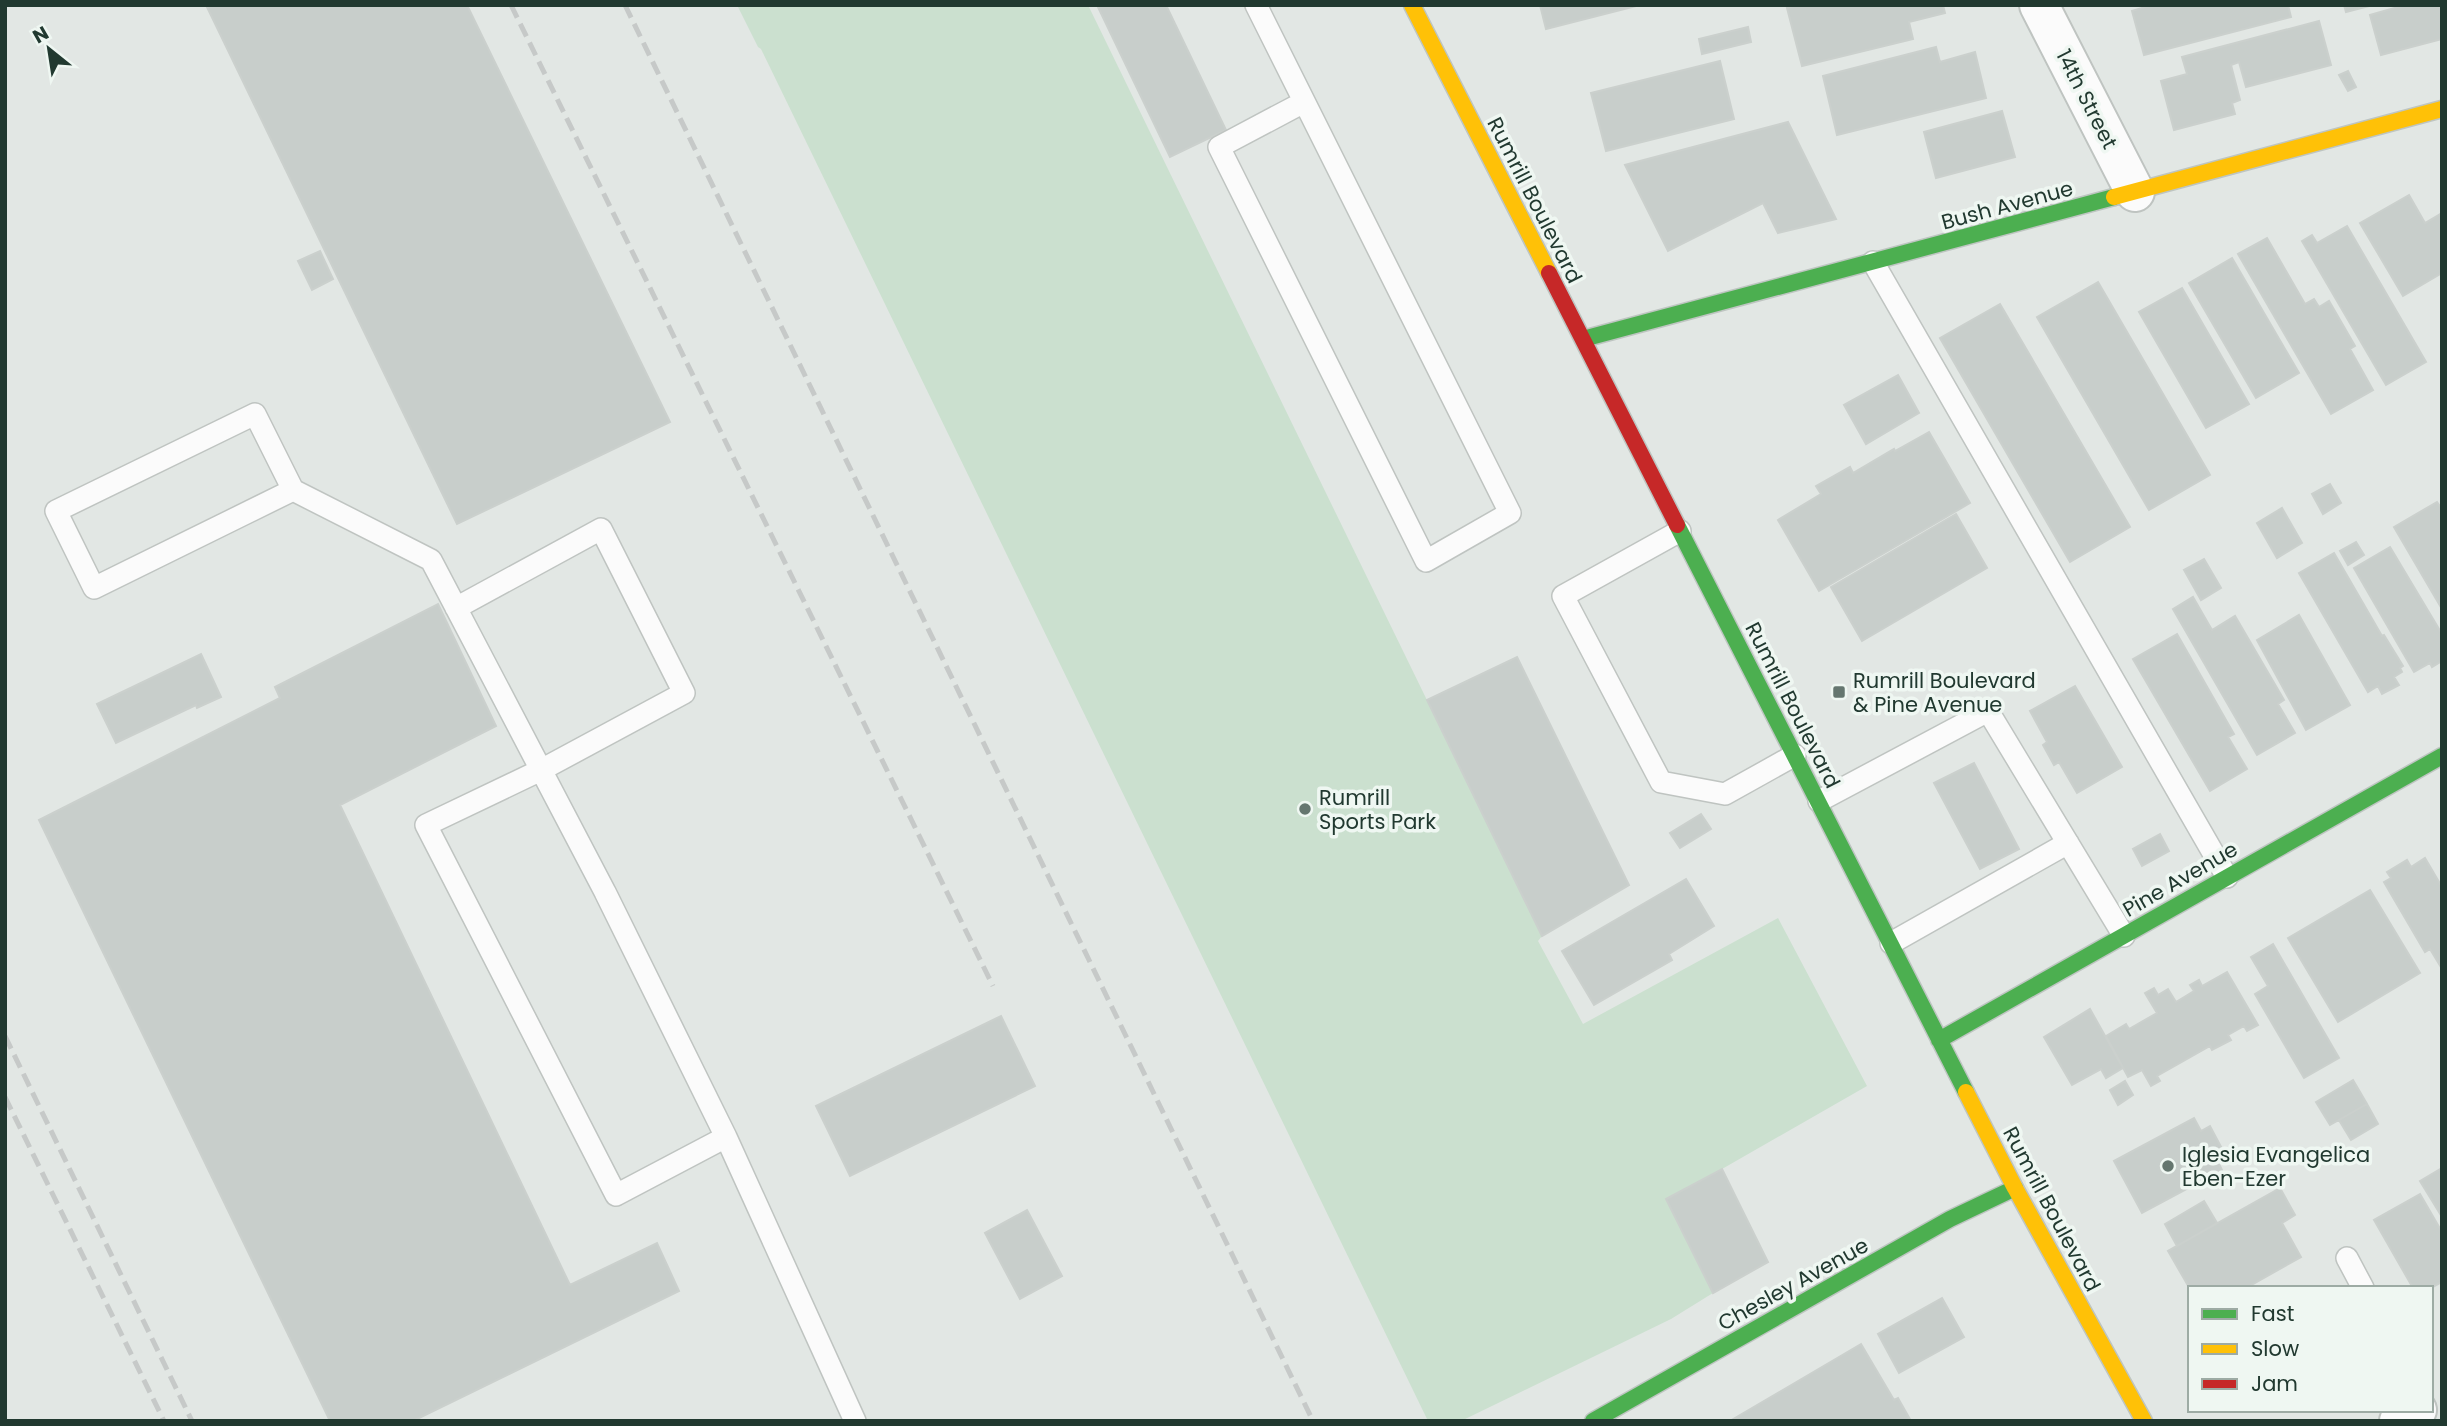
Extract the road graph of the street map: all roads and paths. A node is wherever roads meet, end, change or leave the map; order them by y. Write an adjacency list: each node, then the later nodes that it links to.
1 (1255, 5): 4 (lane)
2 (1412, 5): 8 (street, Rumrill Boulevard)
3 (2039, 5): 6 (street, 14th Street)
4 (1304, 102): 4 (lane)
5 (2442, 109): 6 (street, Bush Avenue)
6 (2135, 192): 7 (street, Bush Avenue)
7 (1873, 262): 8 (street, Bush Avenue); 17 (lane)
8 (1583, 340): 10 (street, Rumrill Boulevard)
9 (293, 490): 9 (lane); 11 (lane)
10 (1680, 531): 12 (street, Rumrill Boulevard); 12 (lane)
11 (456, 608): 14 (lane); 14 (lane)
12 (1795, 755): 15 (street, Rumrill Boulevard)
13 (2442, 756): 17 (street, Pine Avenue)
14 (541, 770): 21 (lane); 21 (lane)
15 (1819, 801): 16 (lane); 19 (street, Rumrill Boulevard)
16 (2068, 843): 18 (lane); 19 (lane)
17 (2227, 877): 18 (street, Pine Avenue)
18 (2124, 936): 20 (street, Pine Avenue)
19 (1891, 943): 20 (street, Rumrill Boulevard)
20 (1940, 1040): 22 (street, Rumrill Boulevard)
21 (726, 1137): 25 (lane)
22 (2015, 1188): 26 (street, Chesley Avenue); 27 (street, Rumrill Boulevard)
23 (2347, 1258): 24 (lane)
24 (2362, 1286)
25 (855, 1421)
26 (1593, 1421)
27 (2144, 1421)

